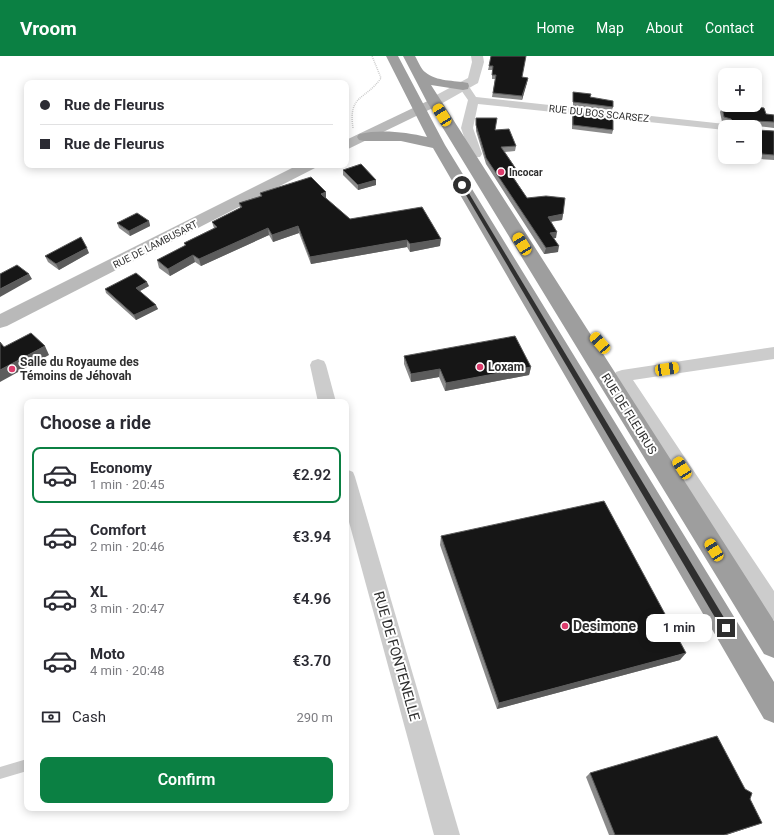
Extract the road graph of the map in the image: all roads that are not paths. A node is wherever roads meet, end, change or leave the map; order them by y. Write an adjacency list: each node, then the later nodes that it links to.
1 (392, 56): 7 (highway)
2 (409, 56): 4 (highway)
3 (477, 56): 5 (street)
4 (418, 74): 5 (highway); 7 (highway)
5 (463, 86): 6 (street); 7 (street)
6 (473, 100): 8 (street, RUE DU BOS SCARSEZ); 12 (street)
7 (426, 105): 9 (main road); 11 (highway); 14 (highway, RUE DE FLEURUS)
8 (718, 126)
9 (364, 137): 10 (main road); 11 (highway)
10 (349, 144)
11 (438, 145): 23 (highway)
12 (476, 154)
13 (304, 168): 15 (main road, RUE DE LAMBUSART)
14 (562, 308): 18 (highway); 22 (highway, RUE DE FLEURUS)
15 (0, 322)
16 (774, 353): 18 (street)
17 (318, 365): 19 (street)
18 (622, 376): 21 (street)
19 (326, 399)
20 (349, 488): 26 (street, RUE DE FONTENELLE)
21 (774, 610)
22 (774, 645)
23 (774, 709)
24 (24, 766): 25 (lane)
25 (0, 773)
26 (447, 835)

